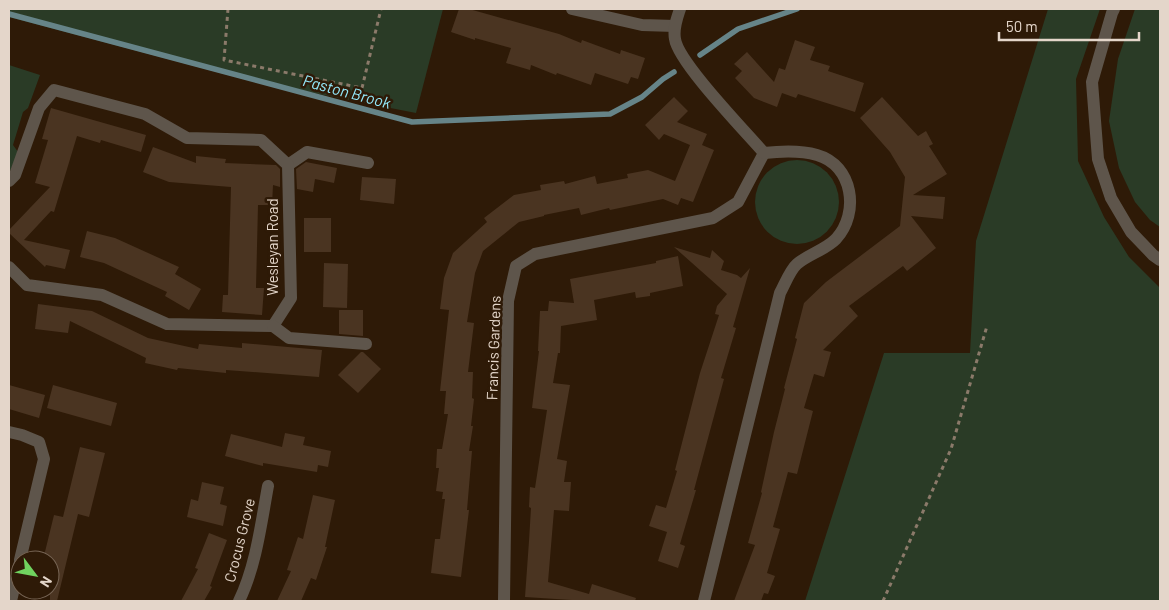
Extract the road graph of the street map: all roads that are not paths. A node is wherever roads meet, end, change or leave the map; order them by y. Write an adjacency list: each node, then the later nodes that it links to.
1 (572, 9): 4 (street)
2 (680, 9): 4 (street)
3 (1114, 9): 9 (street)
4 (675, 26): 5 (street)
5 (764, 152): 17 (street, Francis Gardens); 18 (street)
6 (368, 163): 7 (street)
7 (288, 164): 8 (street); 11 (street, Wesleyan Road)
8 (9, 181)
9 (1160, 260)
10 (9, 267): 11 (street)
11 (273, 326): 12 (street)
12 (366, 344)
13 (9, 432): 15 (street)
14 (268, 486): 16 (street, Crocus Grove)
15 (23, 550)
16 (239, 601)
17 (504, 601)
18 (704, 601)

